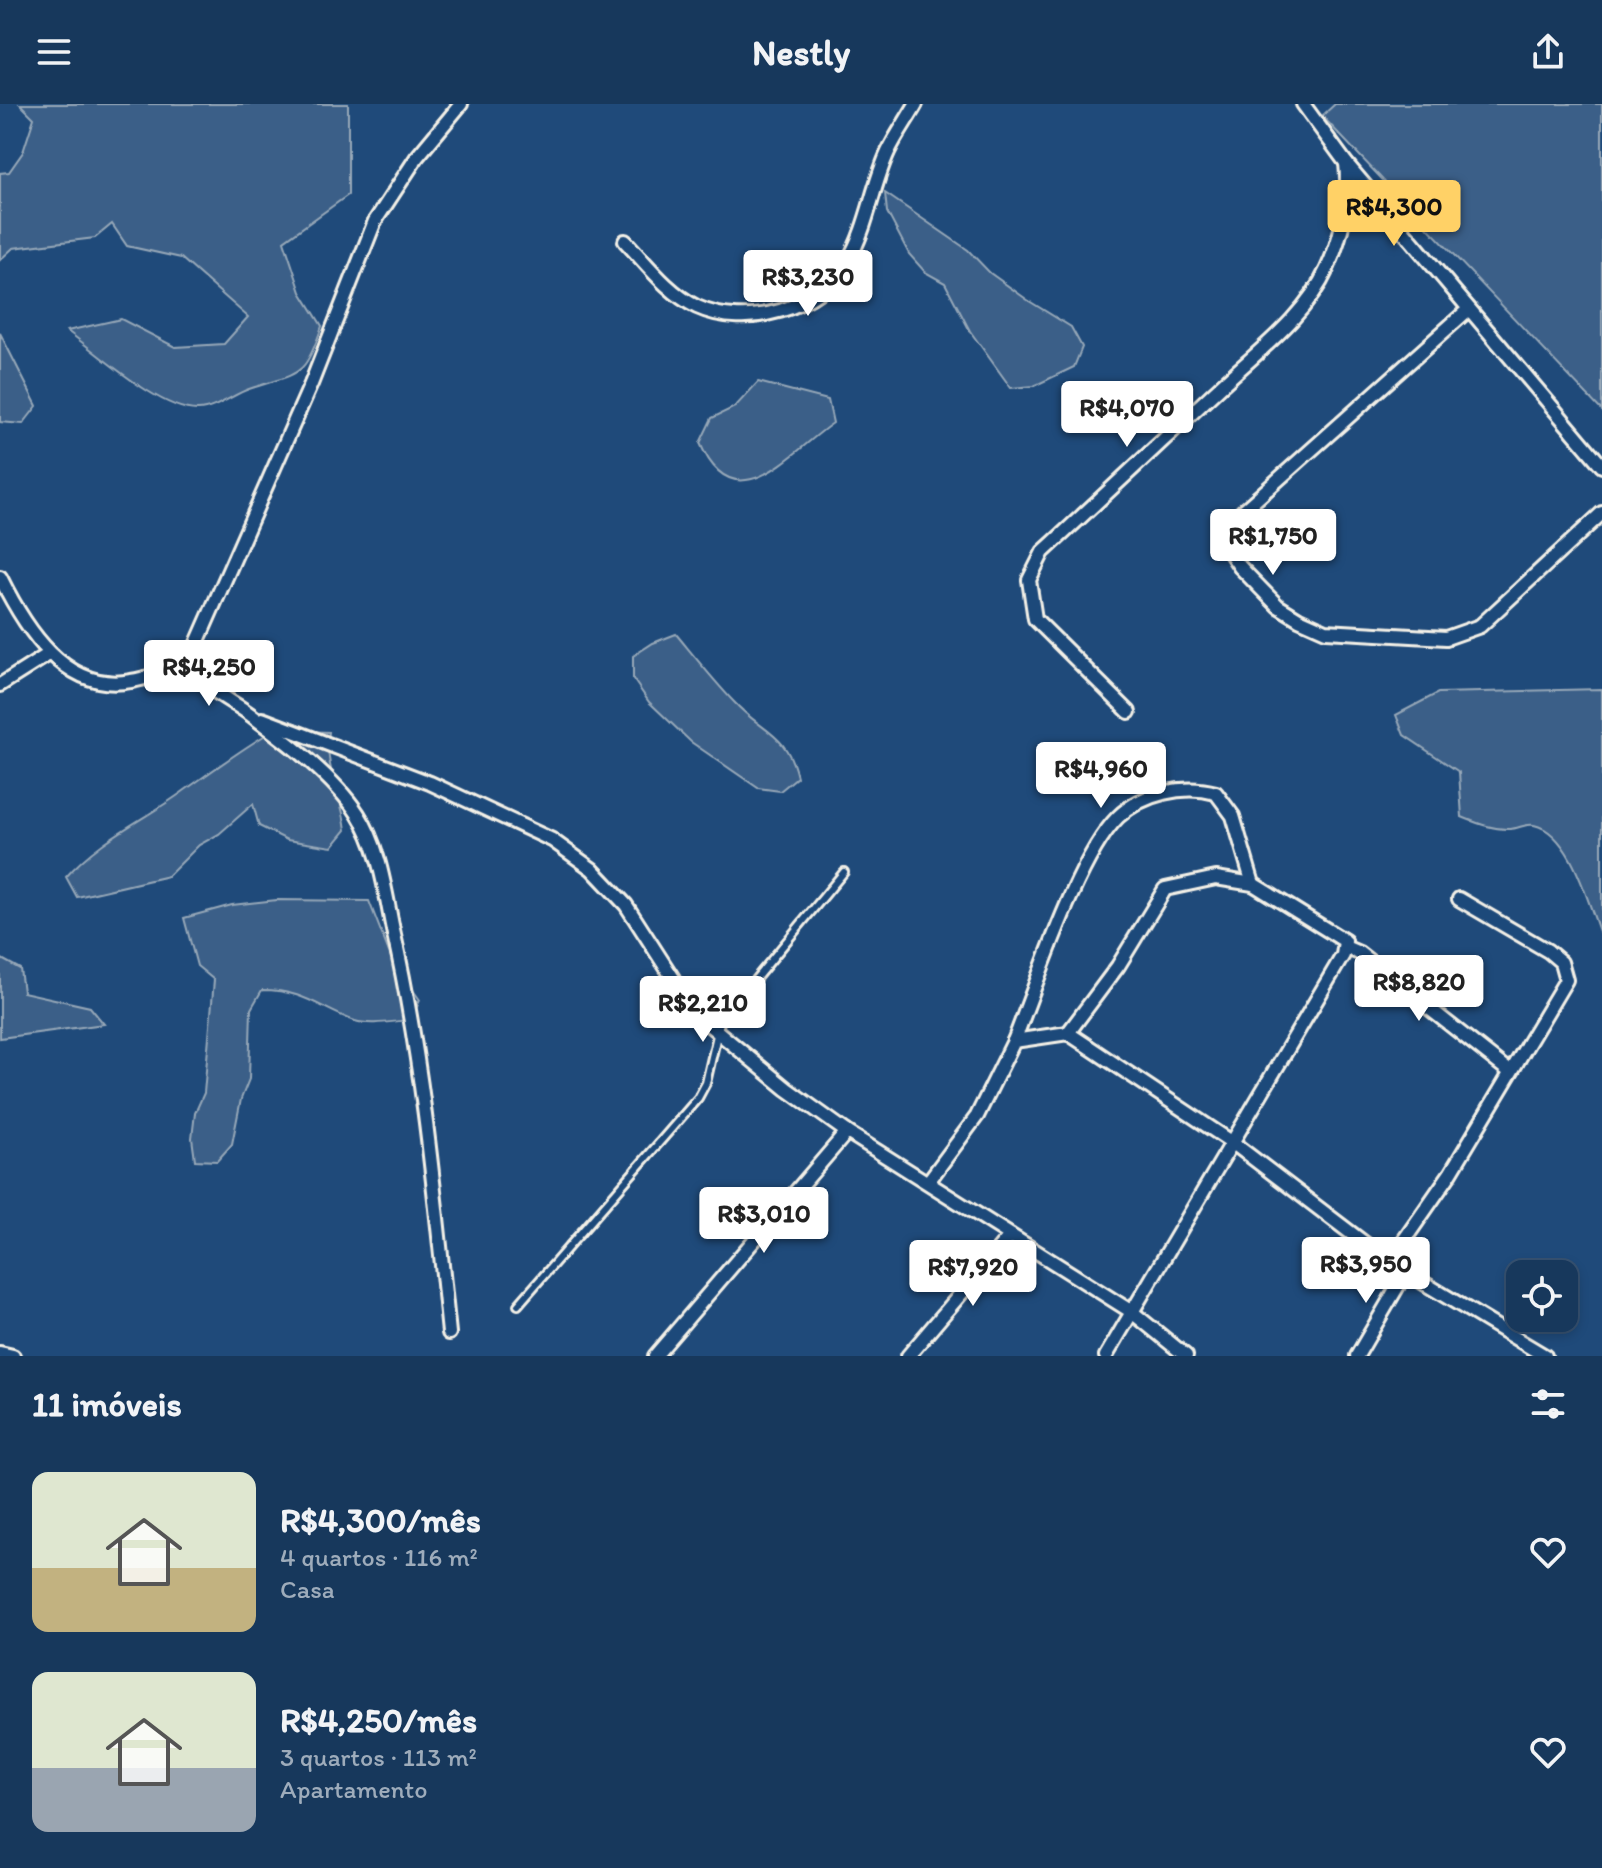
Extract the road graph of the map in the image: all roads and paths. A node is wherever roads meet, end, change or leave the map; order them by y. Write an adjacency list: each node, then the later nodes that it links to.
1 (461, 104): 13 (street)
2 (916, 104): 5 (street)
3 (923, 104): 5 (street)
4 (1303, 104): 6 (street)
5 (906, 121): 7 (street)
6 (1346, 163): 8 (street); 15 (street)
7 (625, 241)
8 (1469, 309): 9 (street); 10 (street)
9 (1602, 466)
10 (1602, 513)
11 (0, 577): 12 (street)
12 (49, 654): 13 (street); 14 (street)
13 (190, 659): 16 (street)
14 (0, 685)
15 (1129, 712)
16 (251, 715): 21 (street); 33 (street)
17 (844, 872): 21 (lane)
18 (1253, 884): 20 (street); 22 (street); 23 (street)
19 (1459, 899): 24 (street)
20 (1345, 947): 24 (street); 26 (street)
21 (715, 1031): 25 (street); 31 (lane)
22 (1068, 1033): 23 (street); 26 (street)
23 (1014, 1041): 27 (street)
24 (1510, 1072): 29 (street)
25 (847, 1132): 27 (street); 36 (street)
26 (1233, 1143): 29 (street); 32 (street)
27 (928, 1182): 28 (street)
28 (1010, 1236): 32 (street); 37 (street)
29 (1389, 1262): 30 (street)
30 (1406, 1272): 40 (street); 41 (street)
31 (518, 1305)
32 (1132, 1312): 38 (street); 39 (street)
33 (449, 1333)
34 (0, 1353): 35 (street)
35 (13, 1356)
36 (655, 1356)
37 (908, 1356)
38 (1106, 1356)
39 (1186, 1356)
40 (1357, 1356)
41 (1545, 1356)

